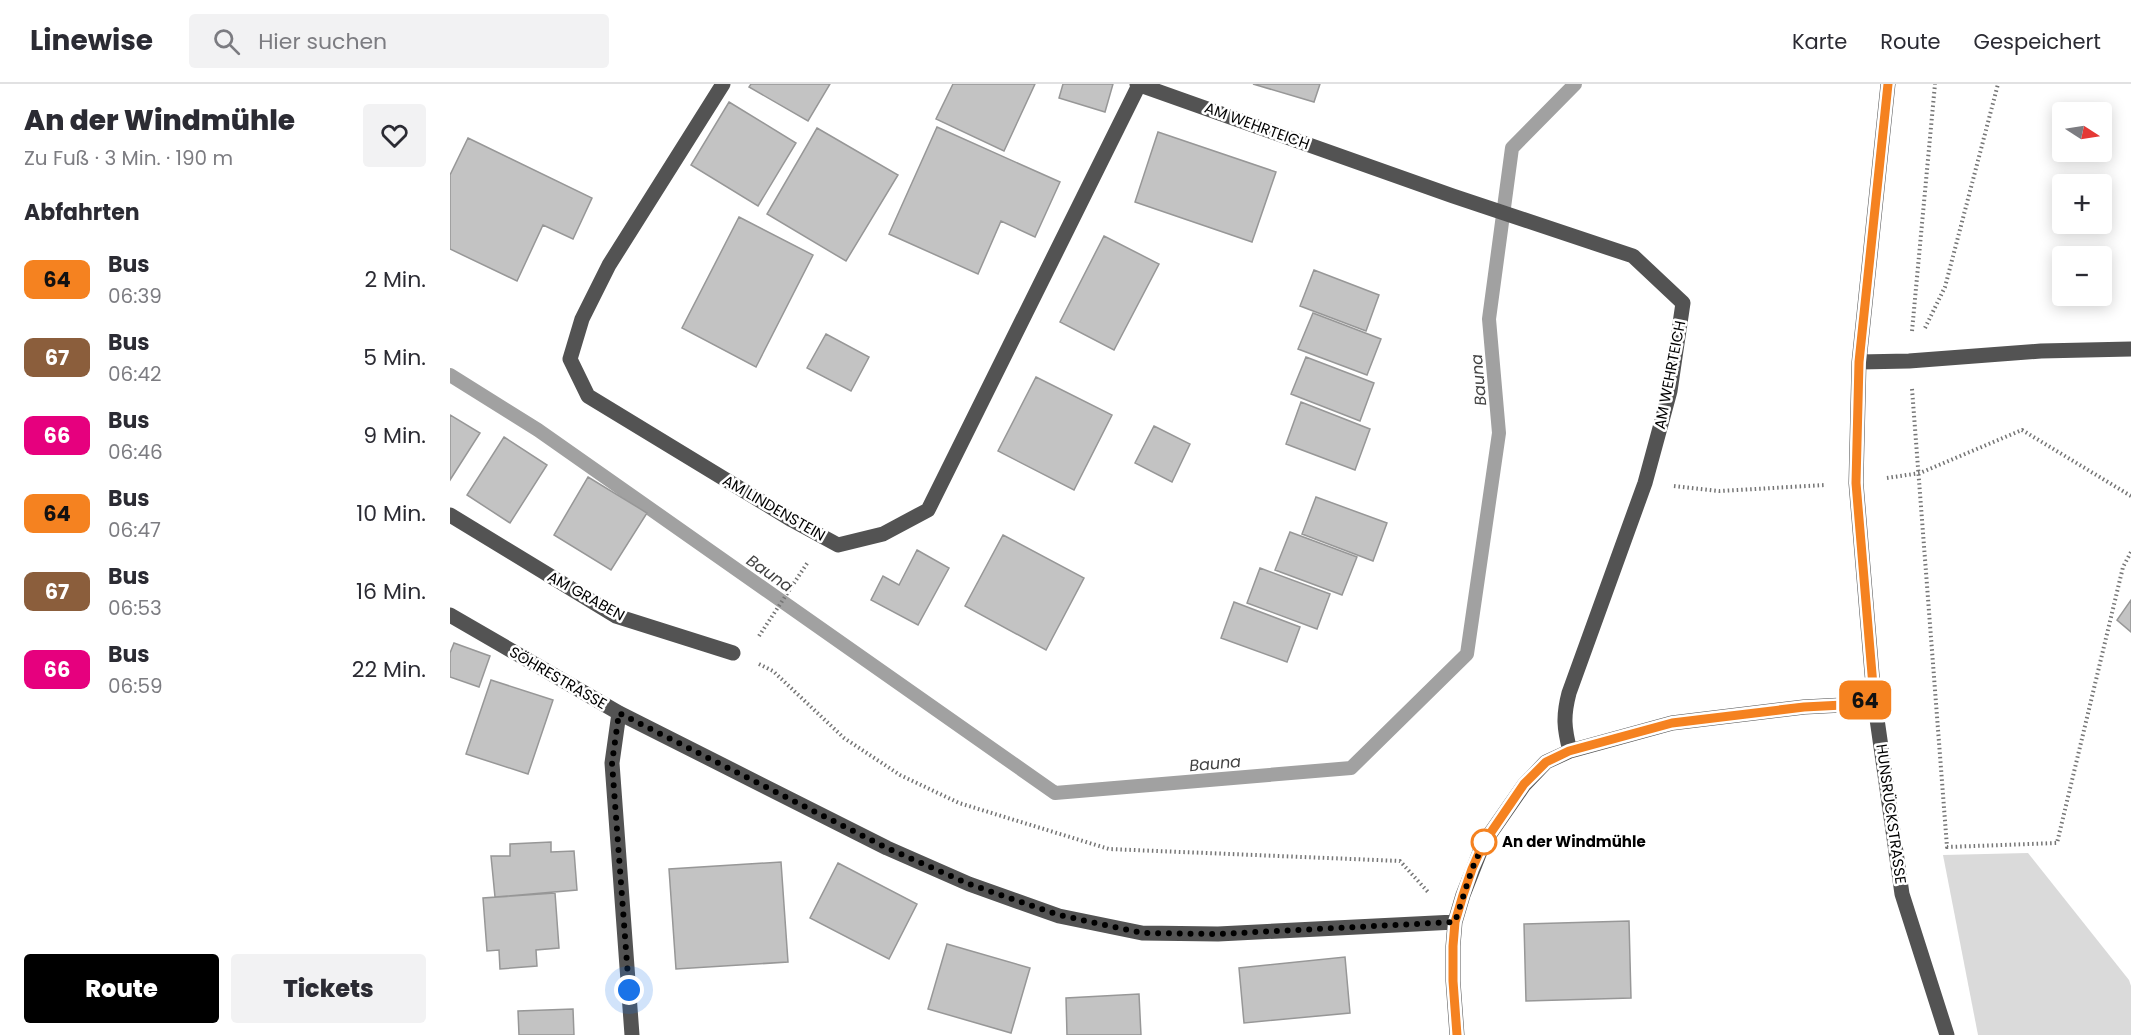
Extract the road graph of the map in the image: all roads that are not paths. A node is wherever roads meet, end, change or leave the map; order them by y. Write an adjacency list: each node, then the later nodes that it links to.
1 (723, 84): 2 (street, AM LINDENSTEIN)
2 (1138, 84): 11 (street, AM WEHRTEICH)
3 (1888, 84): 5 (street, HUNSRÜCKSTRASSE)
4 (2131, 349): 5 (street)
5 (1859, 362): 9 (street, HUNSRÜCKSTRASSE)
6 (450, 515): 8 (street, AM GRABEN)
7 (450, 615): 10 (street, SÖHRESTRASSE)
8 (733, 653)
9 (1874, 698): 11 (street); 15 (street, HUNSRÜCKSTRASSE)
10 (619, 713): 12 (street, SÖHRESTRASSE); 13 (street)
11 (1569, 751): 12 (street)
12 (1455, 922): 14 (street)
13 (632, 1035)
14 (1458, 1035)
15 (1947, 1035)

